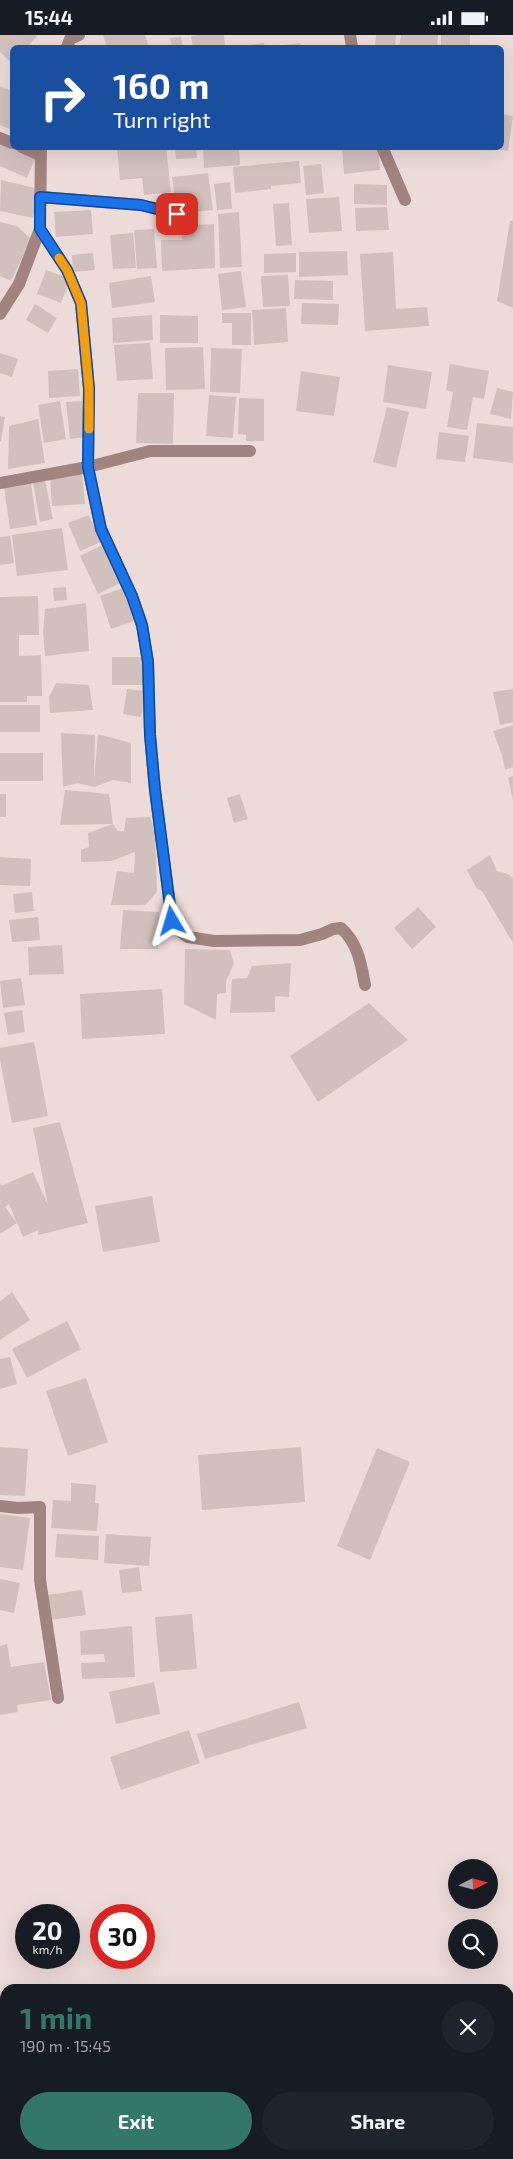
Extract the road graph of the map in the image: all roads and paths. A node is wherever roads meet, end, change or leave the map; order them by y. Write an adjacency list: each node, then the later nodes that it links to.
1 (79, 35): 2 (street)
2 (68, 45)
3 (383, 150): 6 (street)
4 (40, 151): 5 (street)
5 (40, 197): 7 (street); 8 (street)
6 (405, 199)
7 (177, 214)
8 (40, 229): 9 (street); 11 (street)
9 (0, 314)
10 (250, 451): 11 (street)
11 (88, 467): 12 (street); 13 (street)
12 (0, 483)
13 (365, 985)
14 (0, 1506): 15 (street)
15 (58, 1698)

